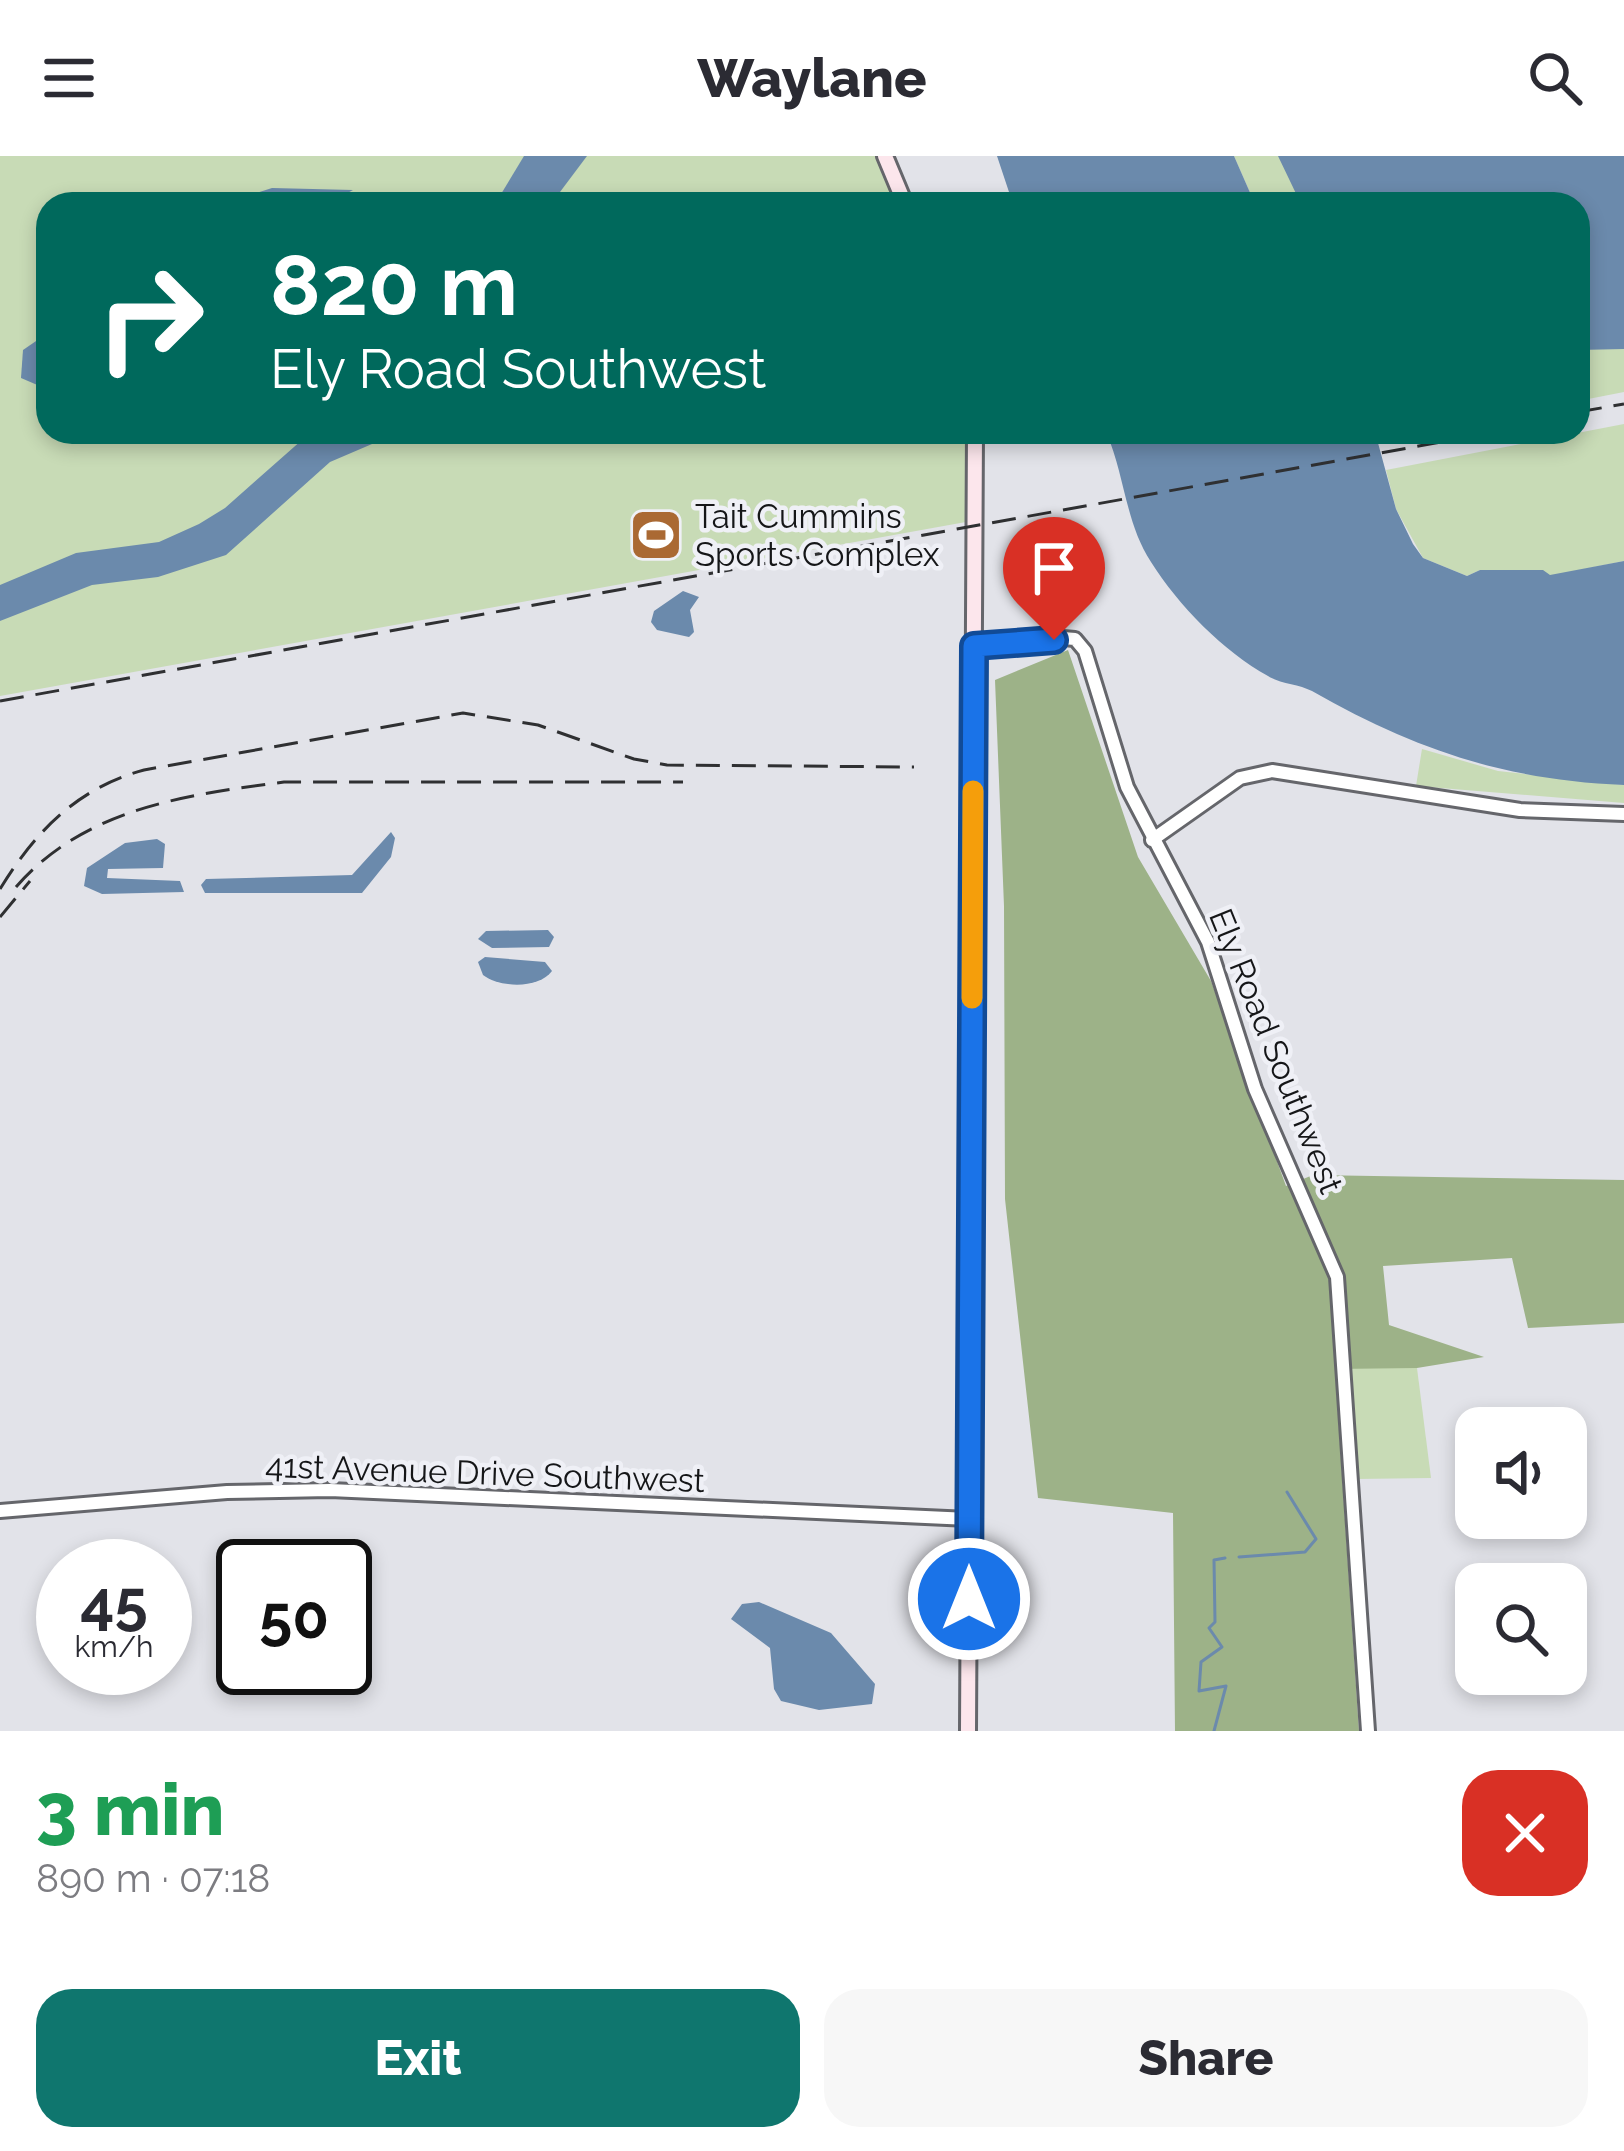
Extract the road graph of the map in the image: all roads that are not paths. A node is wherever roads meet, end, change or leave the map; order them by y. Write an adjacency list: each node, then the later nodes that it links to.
1 (886, 156): 2 (main road)
2 (900, 192)
3 (975, 444): 4 (main road)
4 (974, 646): 6 (street, Ely Road Southwest); 8 (main road)
5 (1624, 814): 6 (street)
6 (1152, 840): 10 (street, Ely Road Southwest)
7 (0, 1511): 8 (street, 41st Avenue Drive Southwest)
8 (969, 1519): 9 (main road)
9 (968, 1731)
10 (1368, 1731)

